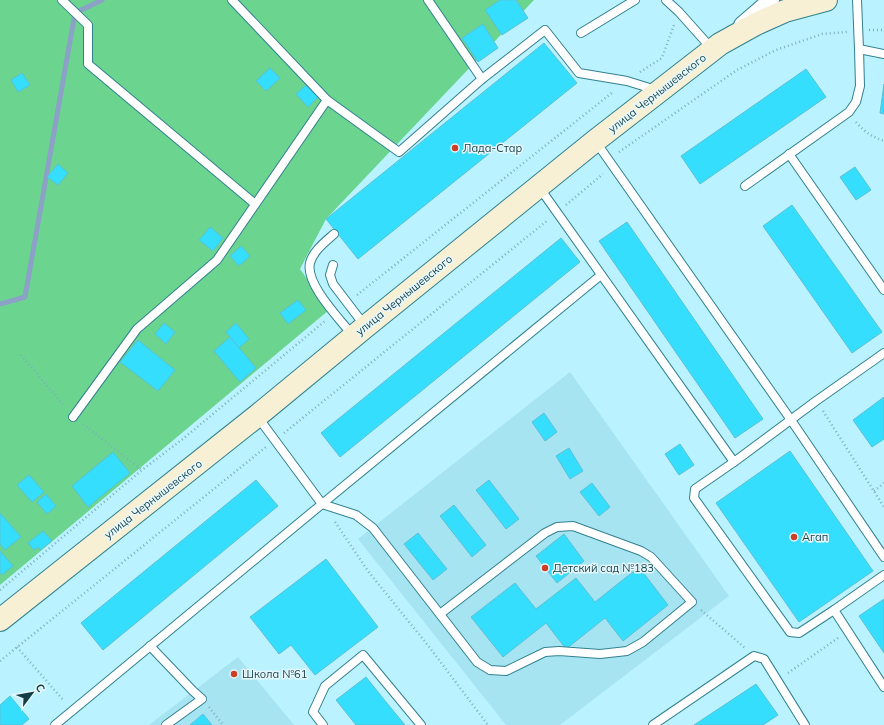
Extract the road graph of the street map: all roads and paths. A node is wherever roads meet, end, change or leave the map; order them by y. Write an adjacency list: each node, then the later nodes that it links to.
1 (62, 0): 25 (lane)
2 (232, 0): 17 (lane)
3 (428, 0): 15 (lane)
4 (635, 0): 11 (lane)
5 (666, 0): 12 (lane)
6 (771, 0): 12 (street)
7 (826, 0): 12 (street, улица Чернышевского)
8 (857, 0): 9 (lane)
9 (858, 30): 10 (path); 13 (lane); 22 (path)
10 (884, 30)
11 (581, 34)
12 (716, 47): 16 (street, улица Чернышевского)
13 (859, 49): 14 (lane); 18 (lane)
14 (884, 54)
15 (482, 79): 16 (lane); 17 (lane)
16 (658, 91): 19 (street, улица Чернышевского)
17 (327, 100): 25 (lane)
18 (849, 112): 20 (path); 21 (lane)
19 (595, 141): 22 (lane); 24 (street, улица Чернышевского)
20 (884, 141)
21 (789, 154): 23 (lane); 30 (lane)
22 (611, 163): 26 (path); 36 (lane)
23 (745, 186)
24 (539, 187): 26 (lane); 31 (street, улица Чернышевского)
25 (255, 204): 35 (lane)
26 (557, 212): 29 (lane); 37 (path)
27 (334, 234): 31 (lane)
28 (333, 265): 31 (lane)
29 (601, 275): 38 (lane); 41 (lane)
30 (884, 290)
31 (359, 332): 34 (street, улица Чернышевского)
32 (884, 353): 33 (lane)
33 (816, 401): 36 (lane); 40 (path)
34 (257, 416): 37 (lane); 48 (street, улица Чернышевского)
35 (73, 417)
36 (791, 420): 38 (lane); 43 (lane)
37 (275, 440): 41 (lane); 50 (path)
38 (734, 462): 46 (lane)
39 (884, 483): 40 (path)
40 (874, 491): 42 (path)
41 (322, 504): 47 (lane); 51 (lane); 63 (path)
42 (884, 507)
43 (884, 557)
44 (884, 575): 46 (lane)
45 (692, 602): 47 (lane); 47 (lane); 52 (path)
46 (834, 610): 49 (lane)
47 (440, 614)
48 (0, 620)
49 (847, 631): 54 (path); 55 (lane)
50 (17, 646): 53 (path); 57 (path)
51 (150, 646): 56 (lane); 57 (lane)
52 (754, 656): 54 (lane); 64 (lane)
53 (0, 661)
54 (777, 680): 65 (lane)
55 (884, 687)
56 (202, 699): 59 (lane); 60 (path)
57 (72, 711): 58 (lane)
58 (55, 725)
59 (166, 725)
60 (223, 725)
61 (323, 725): 62 (lane)
62 (421, 725)
63 (488, 725)
64 (653, 725)
65 (805, 725)

